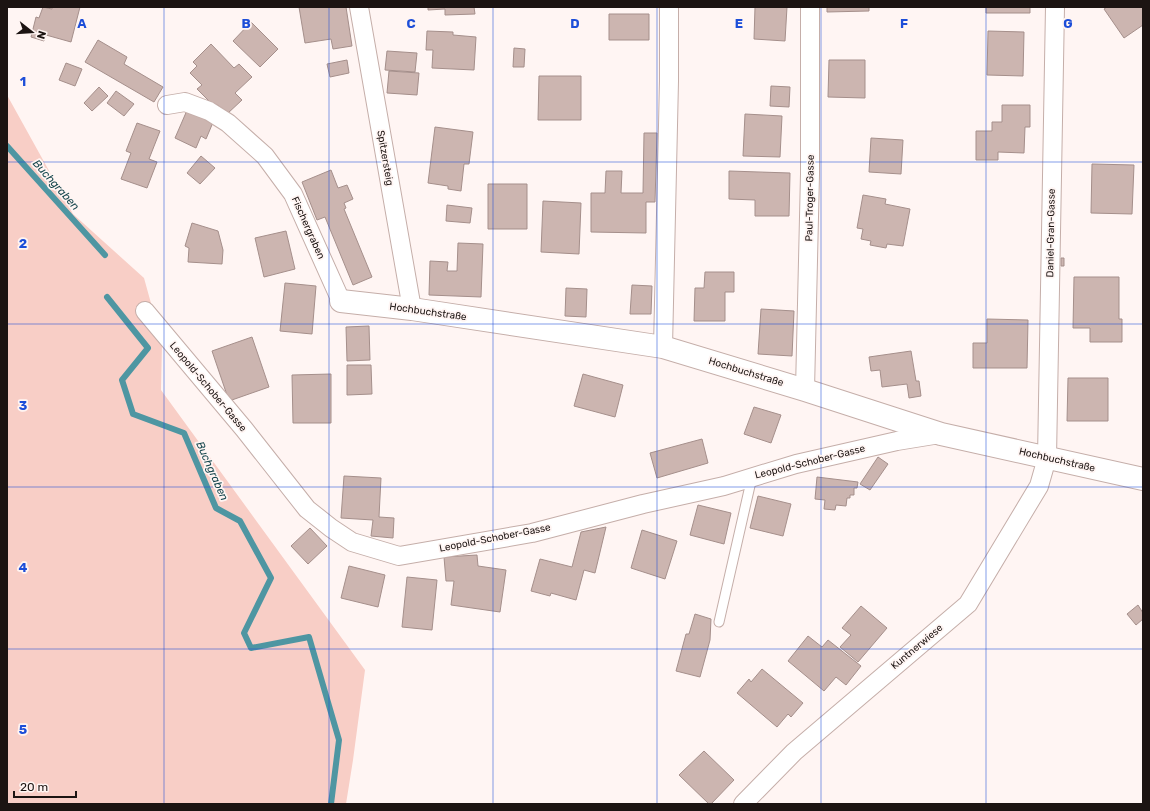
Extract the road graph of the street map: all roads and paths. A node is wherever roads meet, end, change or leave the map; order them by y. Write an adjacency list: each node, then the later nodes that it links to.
1 (360, 7): 7 (street, Spitzersteig)
2 (669, 7): 9 (street)
3 (810, 7): 10 (street, Paul-Troger-Gasse)
4 (1055, 7): 12 (street, Daniel-Gran-Gasse)
5 (167, 104): 6 (street, Fischergraben)
6 (341, 302): 7 (street, Hochbuchstraße)
7 (412, 309): 9 (street, Hochbuchstraße)
8 (145, 311): 13 (street, Leopold-Schober-Gasse)
9 (663, 347): 10 (street, Hochbuchstraße)
10 (805, 390): 11 (street, Hochbuchstraße)
11 (941, 434): 12 (street, Hochbuchstraße); 13 (street, Leopold-Schober-Gasse)
12 (1046, 458): 14 (street, Hochbuchstraße); 16 (street, Kuntnerwiese)
13 (752, 477): 15 (lane)
14 (1143, 479)
15 (719, 622)
16 (743, 804)

